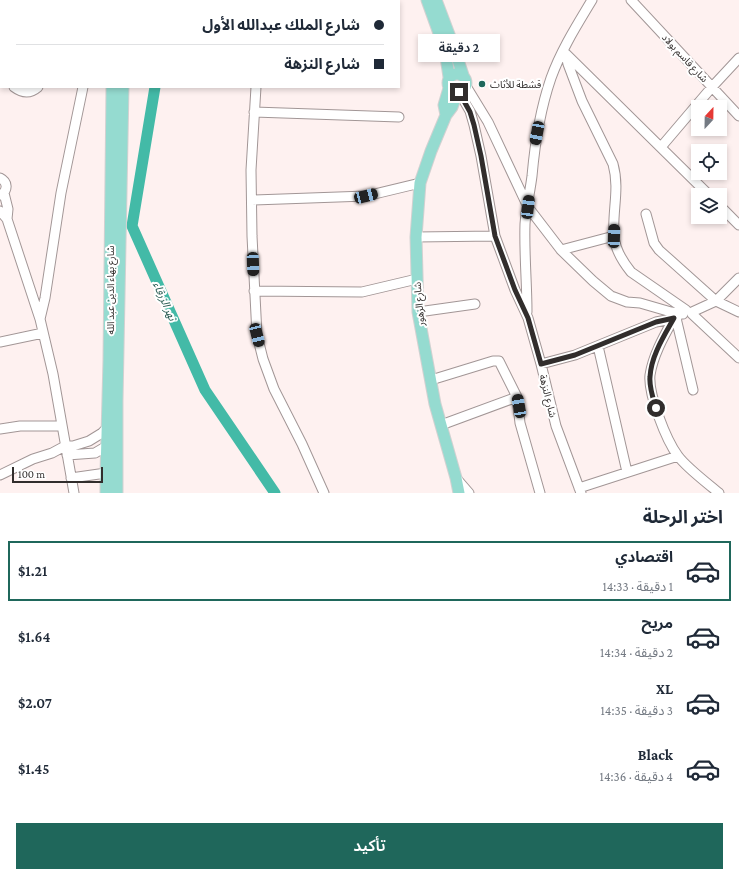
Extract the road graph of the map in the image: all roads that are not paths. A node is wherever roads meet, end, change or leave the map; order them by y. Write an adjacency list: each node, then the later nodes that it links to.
1 (427, 0): 7 (main road)
2 (436, 0): 7 (main road)
3 (592, 0): 5 (street)
4 (635, 1): 8 (street, شارع قاسم بولاد)
5 (564, 53): 18 (street); 24 (street); 31 (street)
6 (737, 65): 8 (street)
7 (457, 85): 20 (main road, شارع الزهور); 24 (street); 30 (street, شارع النزهة)
8 (712, 87): 16 (street, شارع قاسم بولاد); 18 (street)
9 (16, 88): 10 (street)
10 (36, 88)
11 (83, 88): 43 (street)
12 (112, 88): 52 (main road, شارع بهاء الدين عبد الله)
13 (123, 88): 52 (main road, شارع بهاء الدين عبد الله)
14 (256, 88): 15 (street)
15 (254, 112): 17 (street); 23 (street)
16 (738, 113)
17 (399, 117)
18 (661, 146): 21 (street)
19 (0, 178): 22 (street)
20 (420, 183): 23 (street); 32 (main road, شارع الزهور)
21 (702, 188)
22 (2, 194): 28 (street)
23 (252, 200): 36 (street)
24 (528, 207): 33 (street); 42 (street)
25 (0, 211): 28 (street)
26 (727, 213): 29 (street)
27 (646, 214): 37 (street)
28 (7, 219): 43 (street)
29 (739, 225)
30 (495, 236): 32 (street); 42 (street, شارع النزهة)
31 (614, 236): 33 (street); 41 (street)
32 (416, 237): 35 (main road, شارع الزهور)
33 (561, 250): 41 (street)
34 (739, 278): 37 (street)
35 (417, 279): 36 (street); 39 (main road, شارع الزهور)
36 (254, 291): 69 (street)
37 (716, 301): 40 (street); 41 (street)
38 (475, 304): 39 (street)
39 (418, 312): 49 (main road, شارع الزهور)
40 (739, 312)
41 (684, 314): 46 (street); 47 (street); 50 (street); 59 (street)
42 (528, 318): 48 (street, شارع النزهة)
43 (40, 319): 44 (street)
44 (43, 333): 45 (street); 54 (street)
45 (0, 342)
46 (598, 346): 48 (street); 60 (street)
47 (739, 358)
48 (541, 364): 65 (street, شارع النزهة)
49 (431, 380): 51 (street); 53 (main road, شارع الزهور)
50 (692, 390)
51 (517, 397): 53 (street); 72 (street)
52 (113, 401): 55 (main road, شارع بهاء الدين عبد الله); 68 (main road, شارع بهاء الدين عبد الله)
53 (441, 425): 64 (main road, شارع الزهور)
54 (62, 426): 56 (street); 58 (street)
55 (108, 427): 57 (main road, شارع بهاء الدين عبد الله); 58 (street)
56 (0, 429)
57 (107, 446): 58 (street); 61 (main road, شارع بهاء الدين عبد الله)
58 (66, 451): 62 (street); 63 (street)
59 (678, 456): 60 (street); 73 (street)
60 (626, 472): 65 (street)
61 (106, 473): 63 (street); 67 (main road, شارع بهاء الدين عبد الله)
62 (0, 475)
63 (71, 478): 66 (street)
64 (456, 478): 70 (main road, شارع الزهور); 71 (street)
65 (580, 490)
66 (74, 493)
67 (106, 493)
68 (117, 493)
69 (324, 493)
70 (459, 493)
71 (469, 493)
72 (540, 493)
73 (719, 493)

